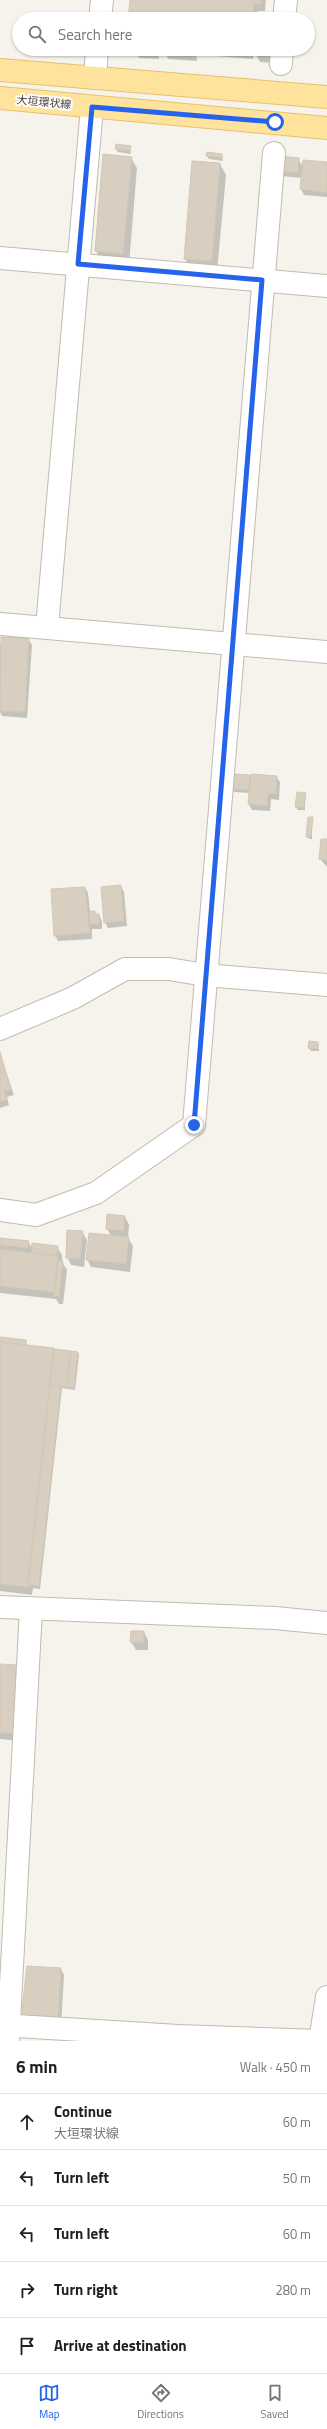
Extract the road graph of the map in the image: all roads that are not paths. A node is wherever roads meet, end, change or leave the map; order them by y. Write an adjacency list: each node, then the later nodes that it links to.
1 (102, 0): 3 (street)
2 (286, 0): 4 (street)
3 (101, 12)
4 (285, 12)
5 (97, 56): 7 (street)
6 (0, 70): 7 (main road)
7 (95, 78): 8 (main road)
8 (327, 97)
9 (0, 98): 10 (main road, 大垣環状線)
10 (92, 107): 11 (main road, 大垣環状線); 14 (street)
11 (327, 128)
12 (274, 153): 15 (street)
13 (0, 258): 14 (street)
14 (78, 264): 15 (street); 18 (street)
15 (262, 280): 16 (street); 19 (street)
16 (327, 286)
17 (0, 624): 18 (street)
18 (47, 627): 19 (street)
19 (232, 644): 20 (street); 21 (street)
20 (327, 652)
21 (205, 975): 22 (street); 23 (street); 24 (street)
22 (327, 985)
23 (0, 1029)
24 (0, 1210)
25 (0, 1607): 26 (street)
26 (31, 1609): 27 (street); 29 (street)
27 (327, 1623)
28 (327, 1997): 30 (street)
29 (6, 2031): 30 (street)
30 (320, 2041)

